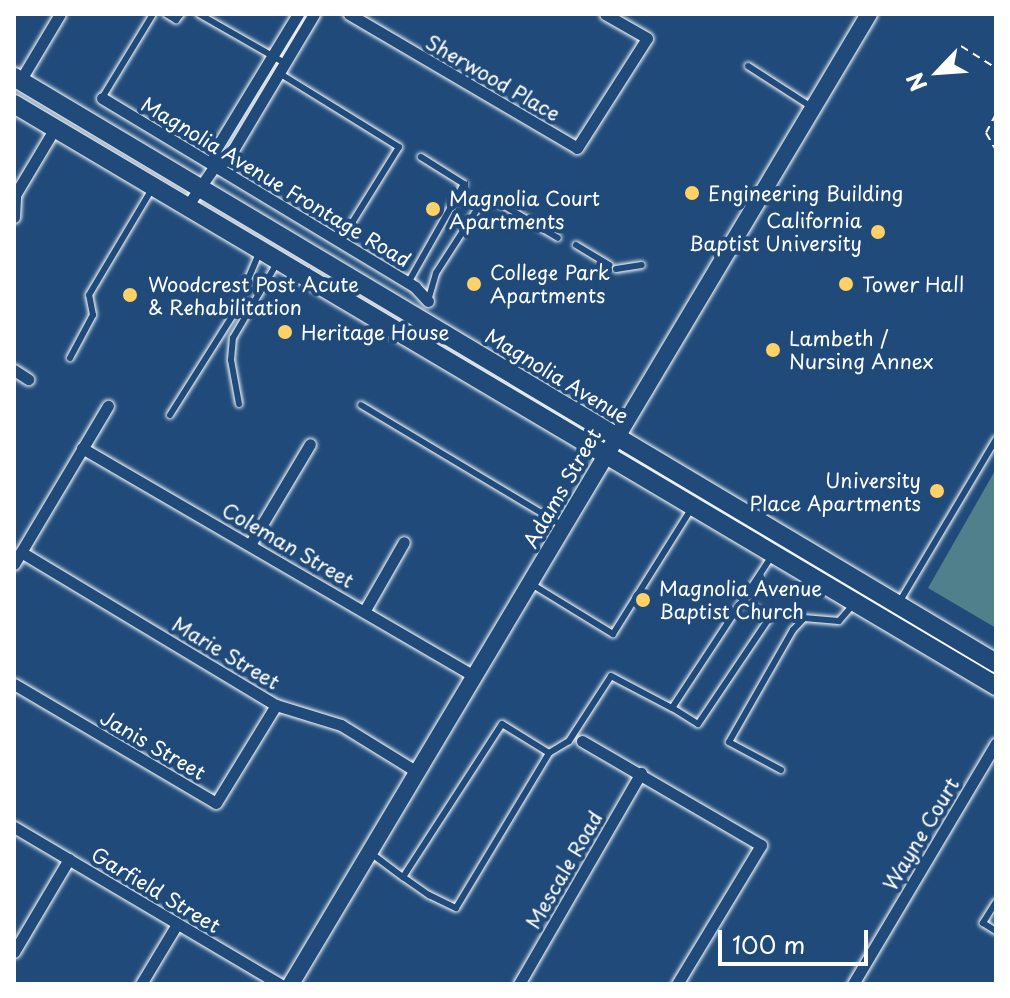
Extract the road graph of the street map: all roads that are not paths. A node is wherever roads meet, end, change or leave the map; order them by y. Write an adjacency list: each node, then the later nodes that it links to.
1 (60, 14): 14 (street)
2 (153, 14): 15 (lane)
3 (166, 14): 4 (lane)
4 (181, 14)
5 (199, 14): 11 (lane)
6 (298, 14): 11 (street)
7 (314, 14): 13 (street)
8 (349, 14): 9 (street, Sherwood Place)
9 (605, 14)
10 (869, 14): 17 (main road, Adams Street)
11 (271, 57): 13 (lane); 20 (street)
12 (748, 66): 17 (lane)
13 (282, 68): 20 (street); 27 (lane)
14 (17, 79): 22 (main road, Magnolia Avenue)
15 (102, 98): 20 (street, Magnolia Avenue Frontage Road)
16 (14, 104): 18 (main road, Magnolia Avenue)
17 (813, 108): 43 (main road, Adams Street)
18 (55, 128): 21 (main road, Magnolia Avenue); 23 (street)
19 (421, 157): 34 (lane)
20 (214, 167): 22 (street); 27 (street, Magnolia Avenue Frontage Road)
21 (154, 185): 24 (main road, Magnolia Avenue); 36 (lane)
22 (201, 186): 24 (street); 43 (main road, Magnolia Avenue)
23 (14, 195): 25 (street)
24 (188, 205): 29 (main road, Magnolia Avenue)
25 (14, 217)
26 (558, 238): 35 (lane)
27 (340, 242): 34 (street, Magnolia Avenue Frontage Road)
28 (576, 245): 31 (lane)
29 (261, 249): 30 (main road, Magnolia Avenue); 42 (lane)
30 (279, 260): 39 (lane); 47 (main road, Magnolia Avenue)
31 (609, 265)
32 (642, 265): 33 (lane)
33 (616, 269)
34 (408, 283): 35 (street, Magnolia Avenue Frontage Road)
35 (428, 301)
36 (70, 358)
37 (14, 370): 38 (street)
38 (28, 379)
39 (239, 404)
40 (361, 405): 49 (lane)
41 (108, 406): 46 (street)
42 (170, 415)
43 (615, 437): 47 (main road, Adams Street); 58 (main road, Magnolia Avenue)
44 (996, 439): 58 (lane)
45 (310, 444): 51 (street)
46 (82, 448): 51 (street, Coleman Street); 52 (street)
47 (605, 453): 48 (main road, Magnolia Avenue); 49 (main road, Adams Street)
48 (693, 506): 53 (main road, Magnolia Avenue); 55 (lane)
49 (563, 526): 55 (main road, Adams Street)
50 (404, 542): 59 (street)
51 (251, 543): 59 (street, Coleman Street)
52 (21, 552): 54 (street); 64 (street, Marie Street)
53 (773, 553): 56 (lane); 57 (main road, Magnolia Avenue)
54 (14, 564)
55 (529, 583): 61 (main road, Adams Street)
56 (744, 601): 65 (lane); 65 (lane)
57 (856, 602): 63 (main road, Magnolia Avenue); 69 (lane)
58 (898, 606): 60 (main road, Magnolia Avenue)
59 (365, 610): 61 (street, Coleman Street)
60 (996, 663)
61 (474, 676): 70 (main road, Adams Street)
62 (14, 684): 64 (street, Janis Street)
63 (996, 686)
64 (276, 705): 70 (street, Marie Street)
65 (672, 708): 68 (lane)
66 (582, 741): 71 (street)
67 (996, 743): 85 (street, Wayne Court)
68 (549, 753): 75 (lane); 75 (lane)
69 (781, 770)
70 (417, 772): 73 (main road, Adams Street)
71 (641, 773): 83 (street, Mescale Road); 84 (street)
72 (14, 827): 74 (street, Garfield Street)
73 (370, 852): 75 (lane); 82 (main road, Adams Street)
74 (69, 859): 77 (street, Garfield Street); 79 (street)
75 (403, 877)
76 (996, 902): 78 (lane)
77 (177, 924): 80 (street); 81 (street, Garfield Street)
78 (996, 931)
79 (14, 952)
80 (141, 984)
81 (280, 984)
82 (291, 984)
83 (519, 984)
84 (677, 984)
85 (853, 984)

